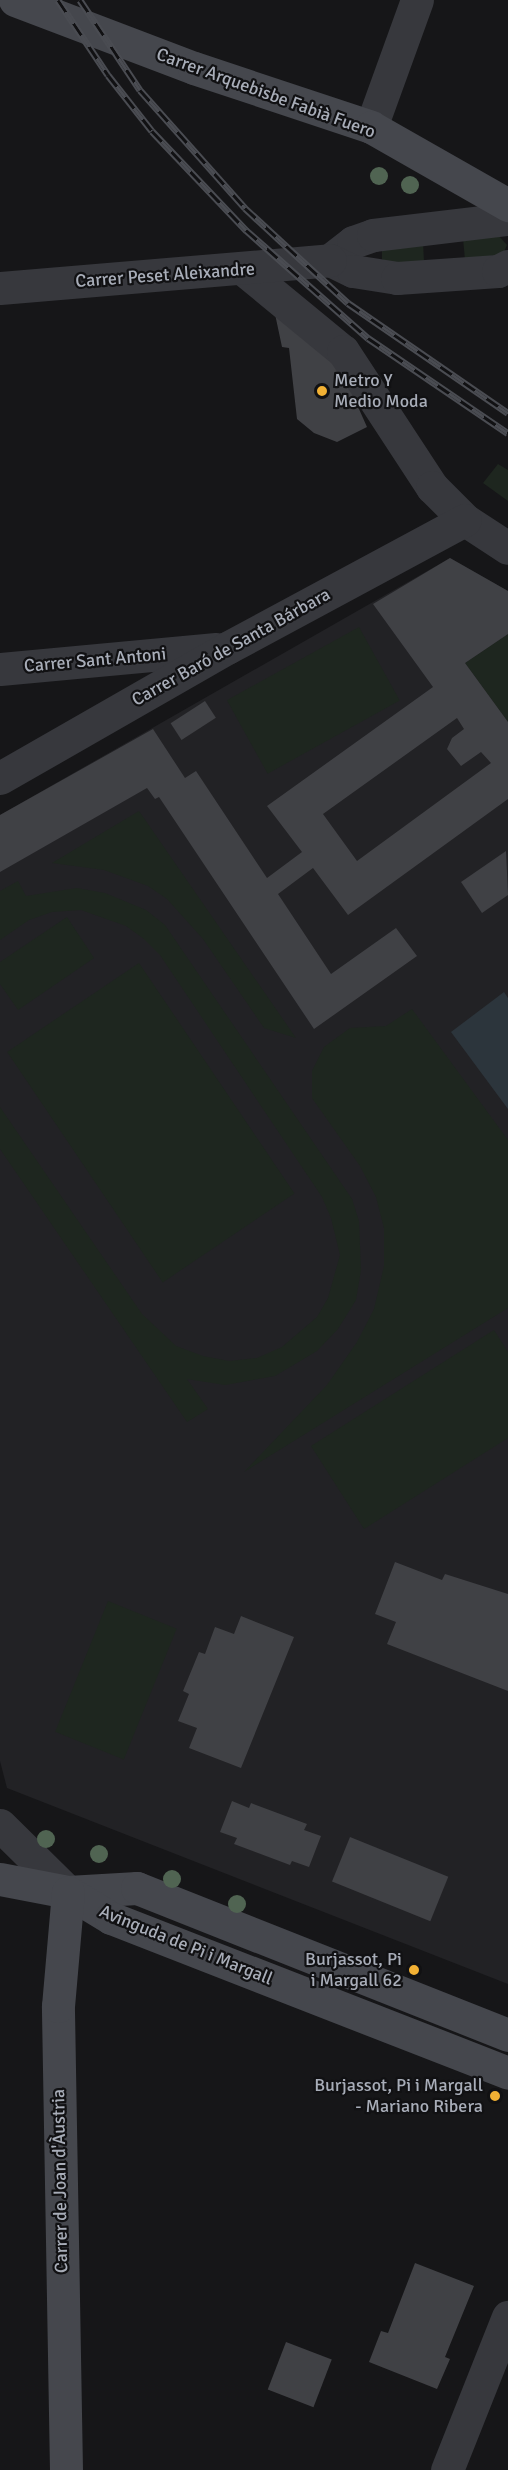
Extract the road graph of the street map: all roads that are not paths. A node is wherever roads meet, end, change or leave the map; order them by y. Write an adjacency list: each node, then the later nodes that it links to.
1 (15, 0): 3 (street, Carrer Arquebisbe Fabià Fuero)
2 (417, 0): 3 (street)
3 (371, 127): 4 (street, Carrer Arquebisbe Fabià Fuero)
4 (508, 204)
5 (508, 219): 6 (street)
6 (330, 260): 7 (street); 8 (street, Carrer Peset Aleixandre)
7 (508, 266)
8 (243, 269): 9 (street, Carrer Peset Aleixandre); 10 (street)
9 (0, 288)
10 (465, 520): 11 (street); 12 (street, Carrer Baró de Santa Bárbara)
11 (508, 548)
12 (227, 648): 13 (street, Carrer Sant Antoni); 14 (street, Carrer Baró de Santa Bárbara)
13 (0, 669)
14 (0, 778)
15 (0, 1825): 17 (street)
16 (0, 1879): 17 (street)
17 (68, 1892): 18 (street, Avinguda de Pi i Margall); 19 (street, Avinguda de Pi i Margall); 21 (street, Carrer de Joan d'Àustria)
18 (508, 2036)
19 (508, 2073)
20 (508, 2317): 22 (street)
21 (66, 2470)
22 (447, 2470)

